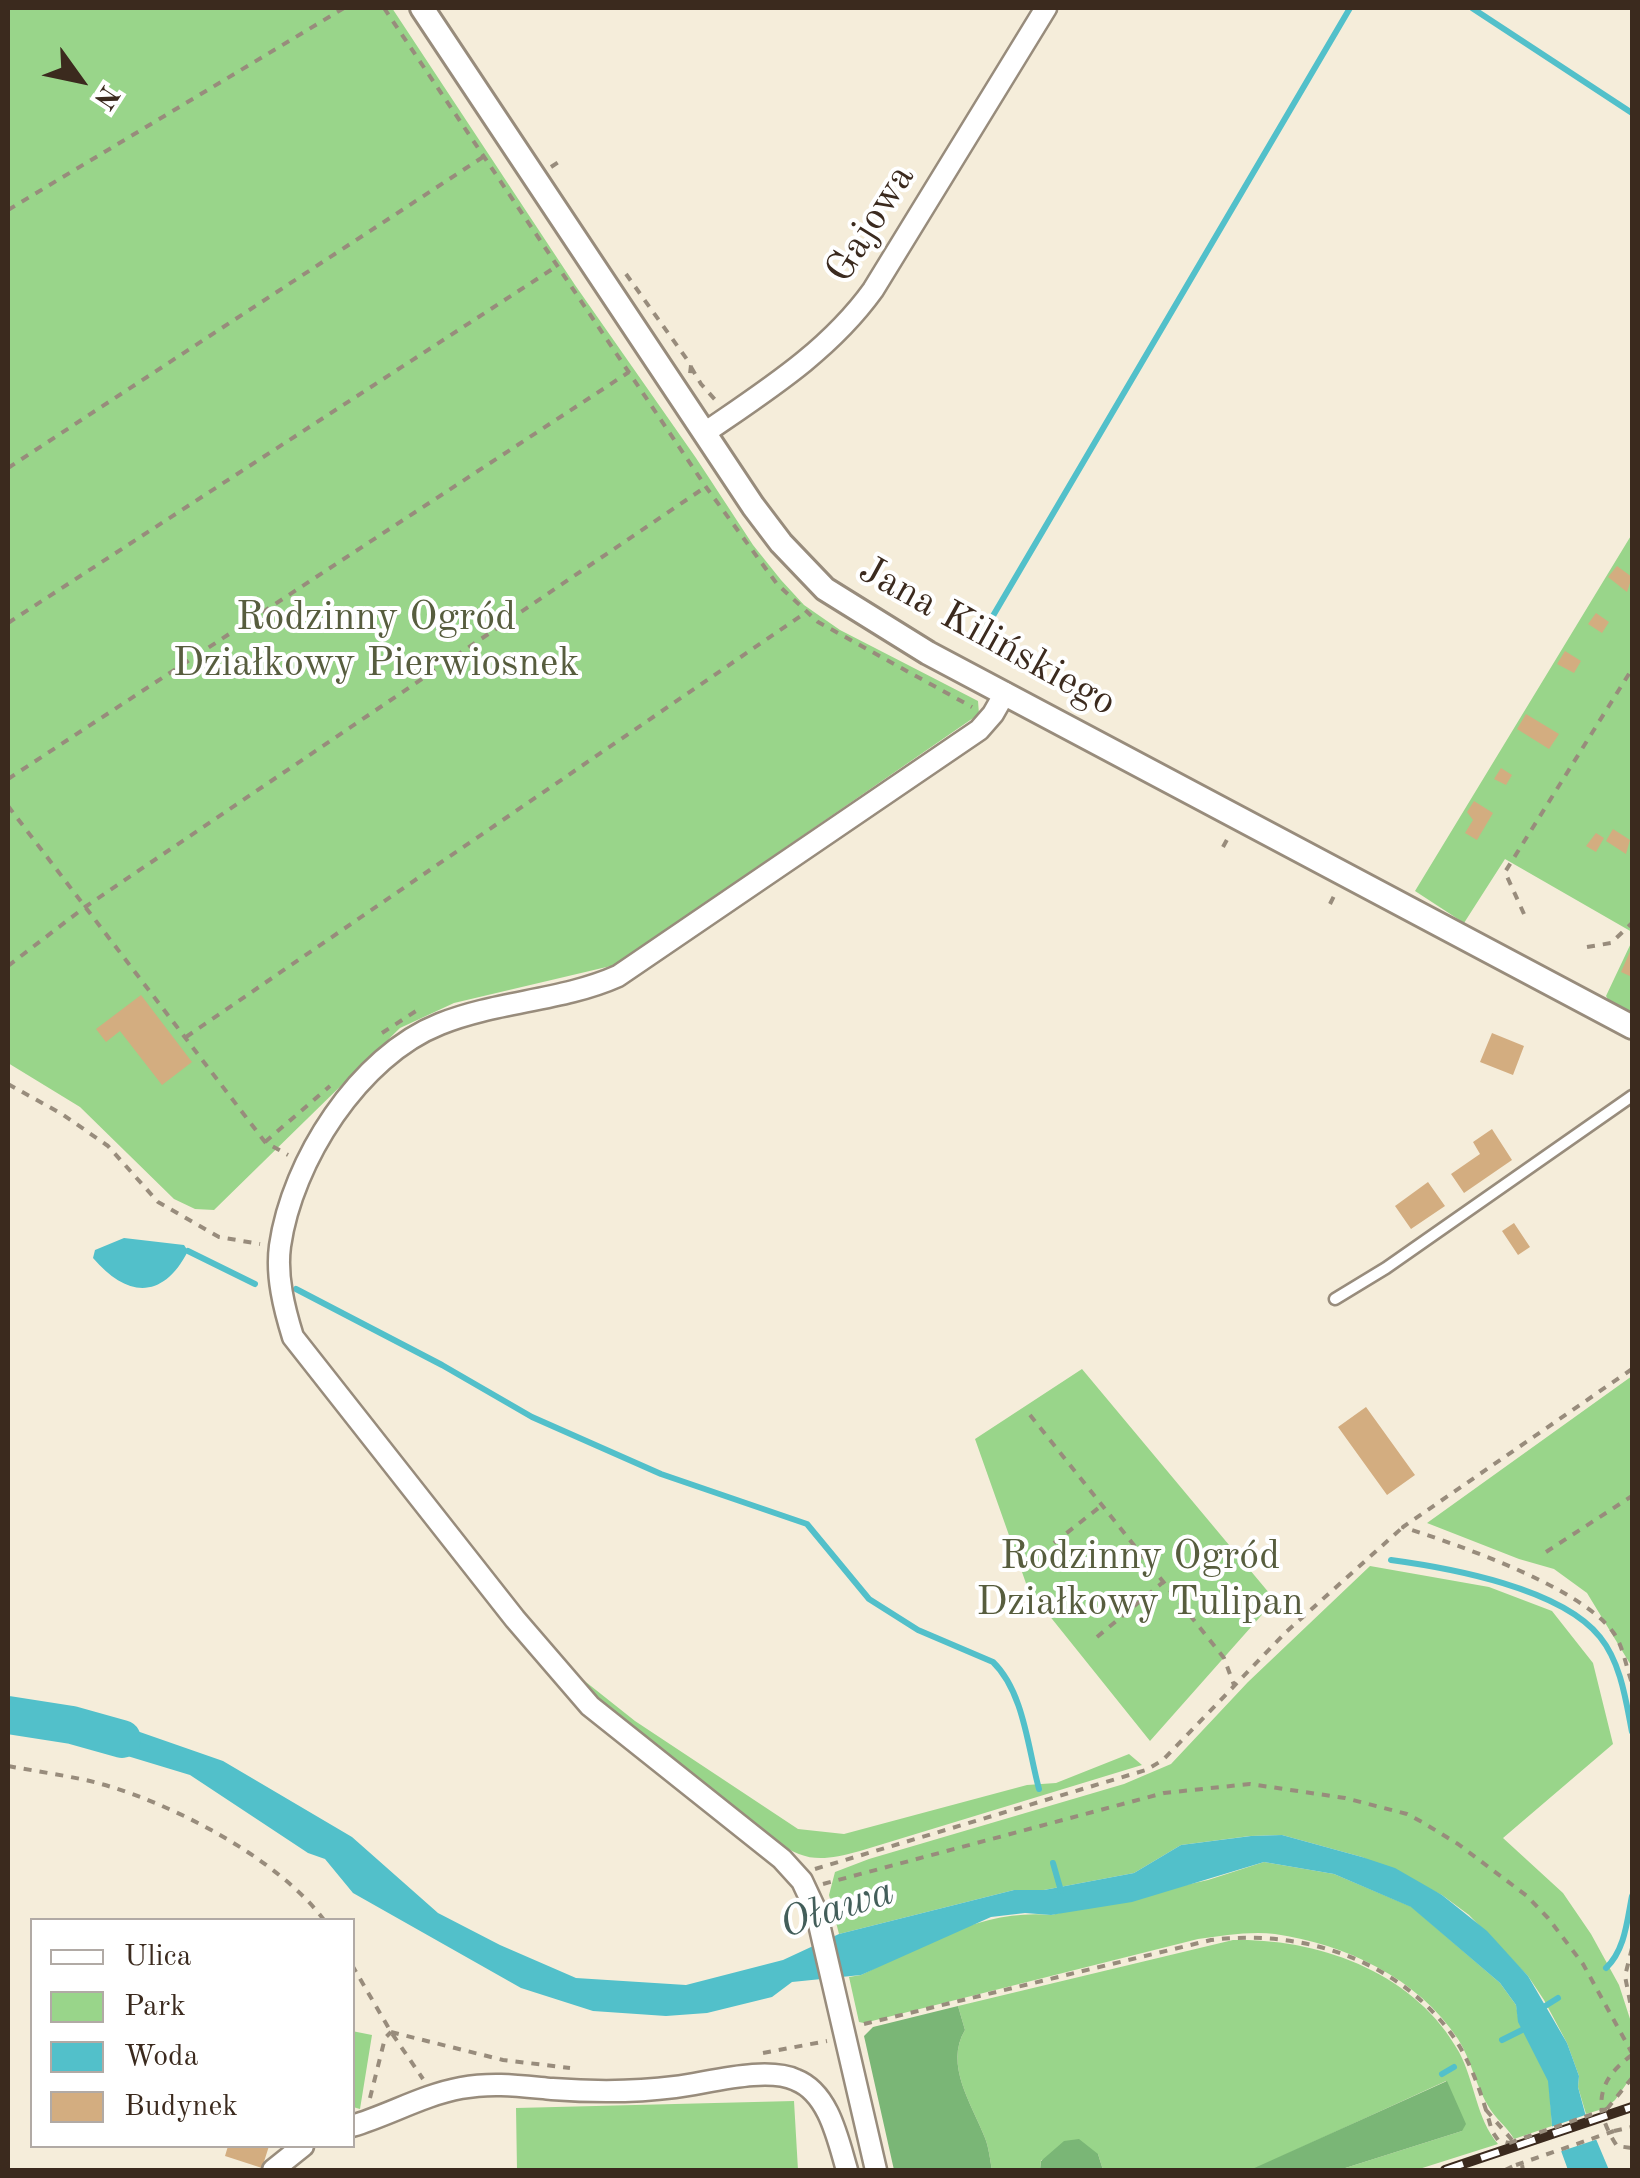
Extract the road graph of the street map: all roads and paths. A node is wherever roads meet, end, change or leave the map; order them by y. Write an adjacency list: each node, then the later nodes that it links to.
1 (344, 8): 5 (path)
2 (422, 8): 10 (street, Jana Kilińskiego)
3 (1046, 8): 9 (street, Gajowa)
4 (483, 157): 11 (path)
5 (8, 210)
6 (556, 266): 14 (path)
7 (692, 367): 9 (path)
8 (629, 372): 19 (path)
9 (726, 417): 10 (street, Gajowa)
10 (706, 432): 16 (street, Jana Kilińskiego)
11 (8, 468)
12 (706, 488): 21 (path)
13 (805, 613): 28 (path)
14 (8, 623)
15 (1632, 669): 22 (path)
16 (1005, 692): 27 (street, Jana Kilińskiego); 34 (street)
17 (980, 707): 18 (path)
18 (968, 716)
19 (8, 779)
20 (8, 806): 21 (path)
21 (86, 907): 25 (path); 28 (path)
22 (1524, 914)
23 (1632, 924): 24 (path)
24 (1588, 947)
25 (8, 966)
26 (418, 1011): 29 (path)
27 (1632, 1028)
28 (186, 1037): 33 (path)
29 (375, 1039)
30 (8, 1084): 35 (path)
31 (332, 1085): 33 (path)
32 (1632, 1096): 36 (lane)
33 (265, 1142): 34 (path)
34 (306, 1166): 35 (street)
35 (280, 1248): 49 (street)
36 (1335, 1299)
37 (1632, 1369): 41 (path)
38 (1030, 1415): 40 (path)
39 (1632, 1496): 43 (path)
40 (1102, 1505): 42 (path); 44 (path)
41 (1403, 1527): 46 (path); 47 (path)
42 (1054, 1543)
43 (1546, 1552)
44 (1163, 1582): 45 (path); 47 (path)
45 (1097, 1637)
46 (1632, 1683)
47 (1234, 1685): 49 (path)
48 (8, 1766): 50 (path)
49 (812, 1883): 54 (street); 57 (path)
50 (322, 1918)
51 (1632, 1948): 53 (path)
52 (355, 1970): 55 (path)
53 (1632, 2012)
54 (845, 2029): 56 (path); 61 (path); 70 (street)
55 (391, 2032): 58 (path); 60 (path); 62 (path)
56 (757, 2054)
57 (1632, 2054): 66 (path)
58 (571, 2068)
59 (1632, 2078): 64 (path, bridge)
60 (435, 2095): 62 (street); 69 (street)
61 (1486, 2110): 64 (path); 64 (path)
62 (357, 2124)
63 (1632, 2127): 67 (path, bridge)
64 (1511, 2142)
65 (300, 2148): 68 (street)
66 (1632, 2148)
67 (1520, 2167): 71 (path)
68 (273, 2170)
69 (847, 2170)
70 (876, 2170)
71 (1506, 2170)

